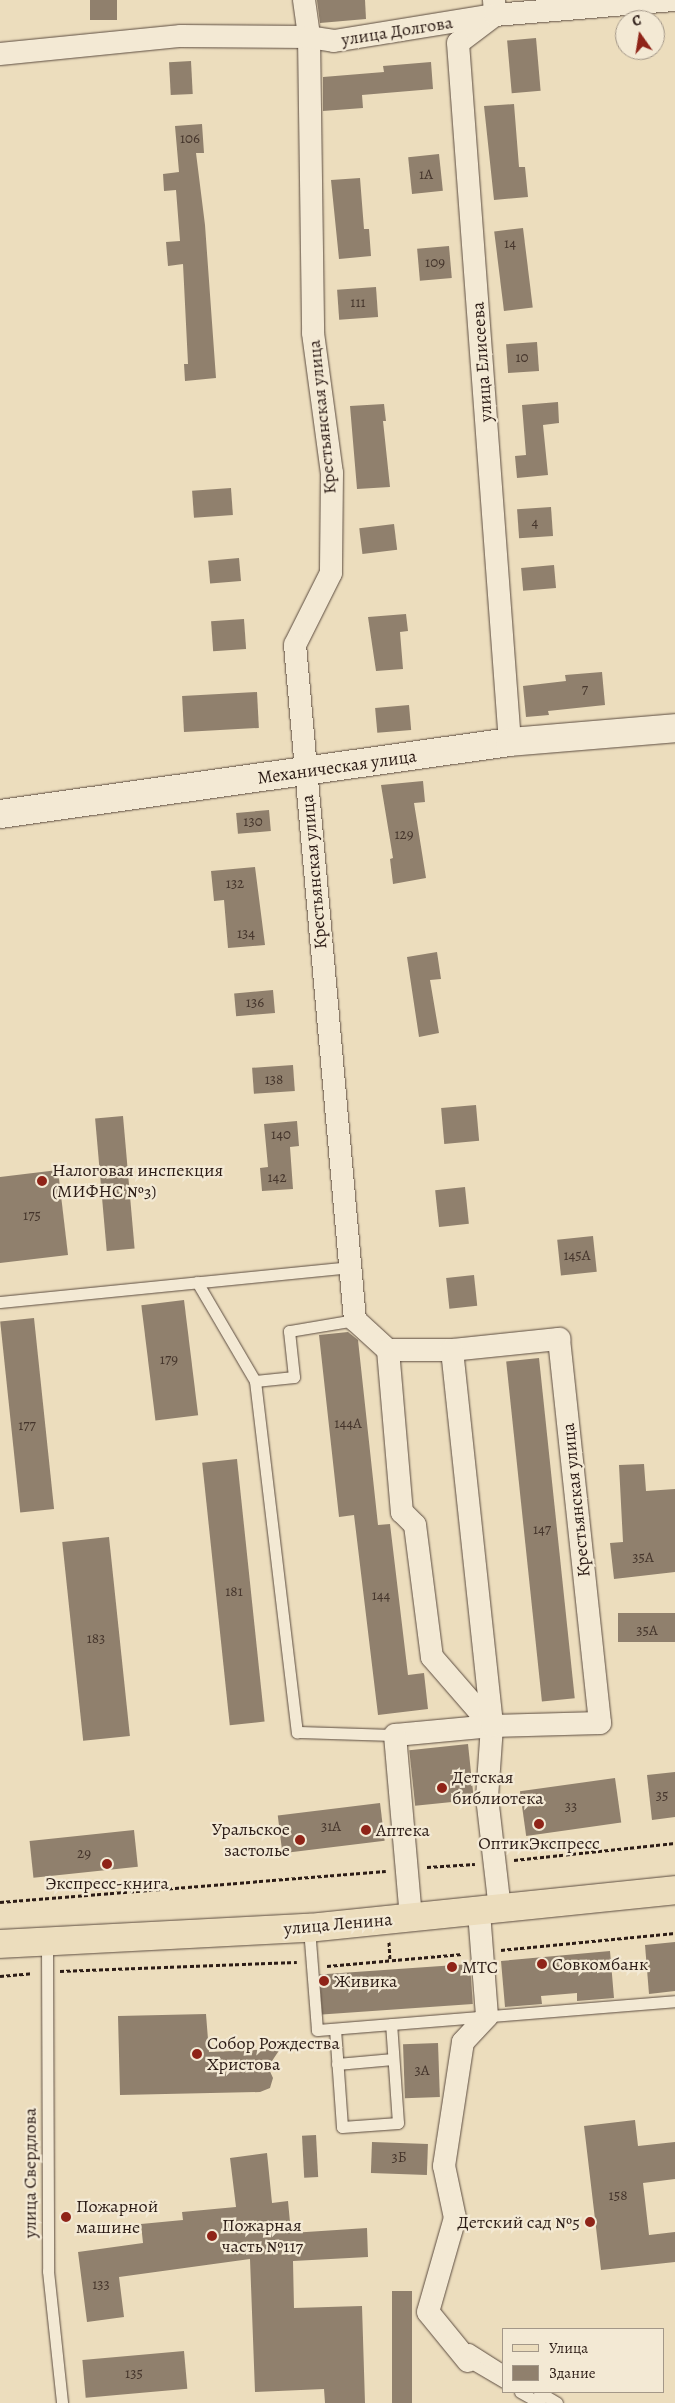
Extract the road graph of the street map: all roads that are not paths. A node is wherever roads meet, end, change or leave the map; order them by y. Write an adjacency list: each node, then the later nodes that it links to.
1 (304, 0): 4 (street, Крестьянская улица)
2 (675, 0): 3 (street, улица Долгова)
3 (495, 8): 4 (street, улица Долгова); 7 (street, улица Елисеева)
4 (309, 37): 5 (street, улица Долгова); 8 (street, Крестьянская улица)
5 (0, 54)
6 (675, 728): 7 (street, Механическая улица)
7 (510, 742): 8 (street, Механическая улица)
8 (305, 771): 9 (street, Механическая улица); 10 (street, Крестьянская улица)
9 (0, 814)
10 (351, 1267): 11 (lane); 13 (street, Крестьянская улица)
11 (197, 1282): 12 (lane); 16 (lane)
12 (0, 1302)
13 (355, 1320): 14 (street); 16 (lane)
14 (388, 1350): 15 (street, Крестьянская улица); 17 (street)
15 (452, 1350): 17 (street); 17 (street, Крестьянская улица)
16 (255, 1381): 18 (lane)
17 (492, 1726): 18 (street, Крестьянская улица); 20 (street)
18 (395, 1735): 21 (street)
19 (675, 1890): 20 (main road, улица Ленина)
20 (489, 1911): 21 (main road, улица Ленина); 26 (street)
21 (411, 1918): 22 (main road, улица Ленина)
22 (309, 1928): 23 (main road, улица Ленина); 28 (lane)
23 (47, 1942): 24 (main road, улица Ленина); 36 (lane, улица Свердлова)
24 (0, 1944)
25 (675, 2001): 26 (lane)
26 (487, 2016): 27 (lane); 31 (street)
27 (390, 2024): 28 (lane); 29 (lane)
28 (335, 2029): 30 (lane)
29 (393, 2059): 30 (lane); 30 (lane)
30 (337, 2064)
31 (468, 2355): 32 (lane); 33 (lane)
32 (502, 2369)
33 (502, 2380)
34 (522, 2393): 37 (lane)
35 (541, 2393): 38 (lane)
36 (62, 2403)
37 (540, 2403)
38 (557, 2403)

